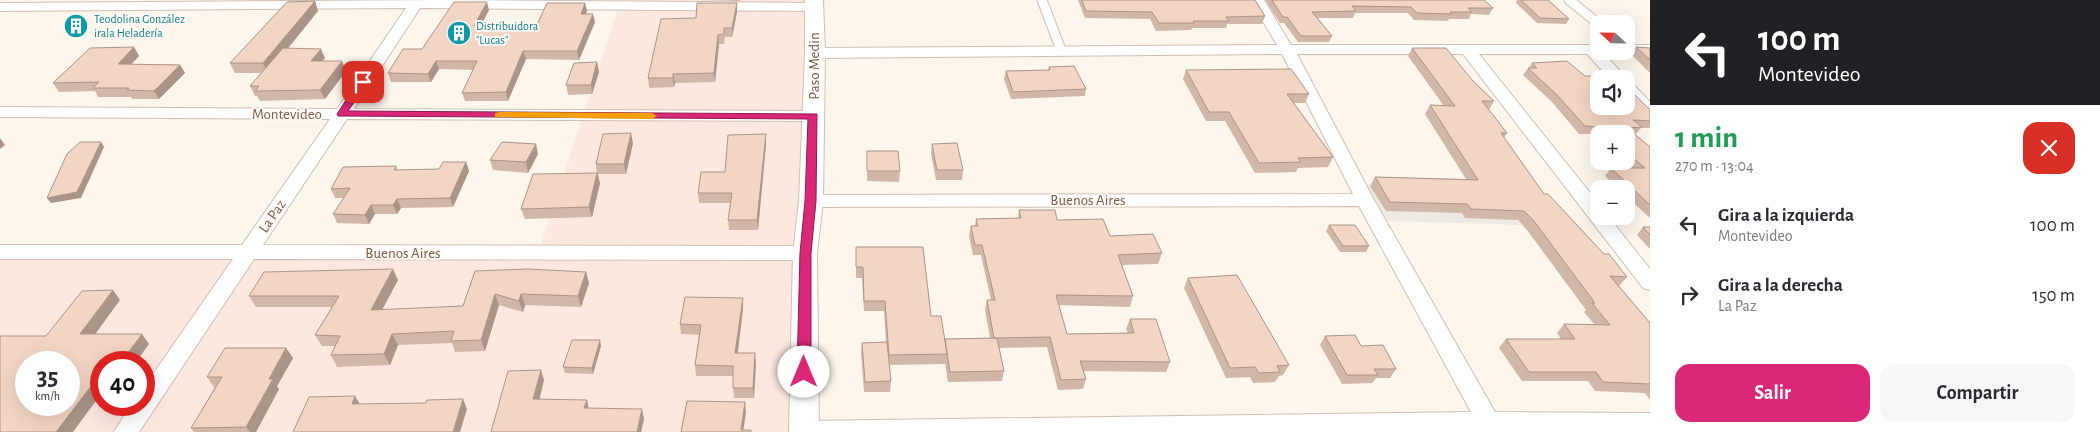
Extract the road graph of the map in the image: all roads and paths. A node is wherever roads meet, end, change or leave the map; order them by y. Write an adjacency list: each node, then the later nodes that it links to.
1 (1042, 0): 14 (lane)
2 (1257, 0): 15 (street)
3 (1569, 0): 9 (lane)
4 (418, 2): 5 (street); 6 (street); 23 (street, La Paz)
5 (24, 3): 8 (street); 10 (street)
6 (622, 3): 7 (street)
7 (814, 4): 17 (street, Paso Medin)
8 (0, 7)
9 (1590, 17)
10 (0, 21)
11 (1635, 48): 13 (street)
12 (1590, 49): 16 (street)
13 (1650, 49)
14 (1061, 50): 15 (street); 17 (street)
15 (1287, 50): 16 (street); 25 (street)
16 (1468, 50): 30 (street)
17 (815, 52): 24 (street, Paso Medin)
18 (1604, 60): 19 (street)
19 (1612, 70)
20 (1635, 95): 21 (street)
21 (1650, 111)
22 (0, 112): 23 (street, Montevideo)
23 (342, 114): 24 (street, Montevideo); 28 (street, La Paz)
24 (813, 116): 26 (street, Paso Medin)
25 (1365, 200): 26 (street, Buenos Aires); 31 (street)
26 (811, 201): 29 (street, Paso Medin)
27 (0, 252): 28 (street, Buenos Aires)
28 (247, 253): 29 (street, Buenos Aires); 33 (street, La Paz)
29 (806, 253): 34 (street, Paso Medin)
30 (1650, 283)
31 (1488, 422): 32 (street); 34 (street)
32 (1650, 423)
33 (126, 432)
34 (804, 432)

